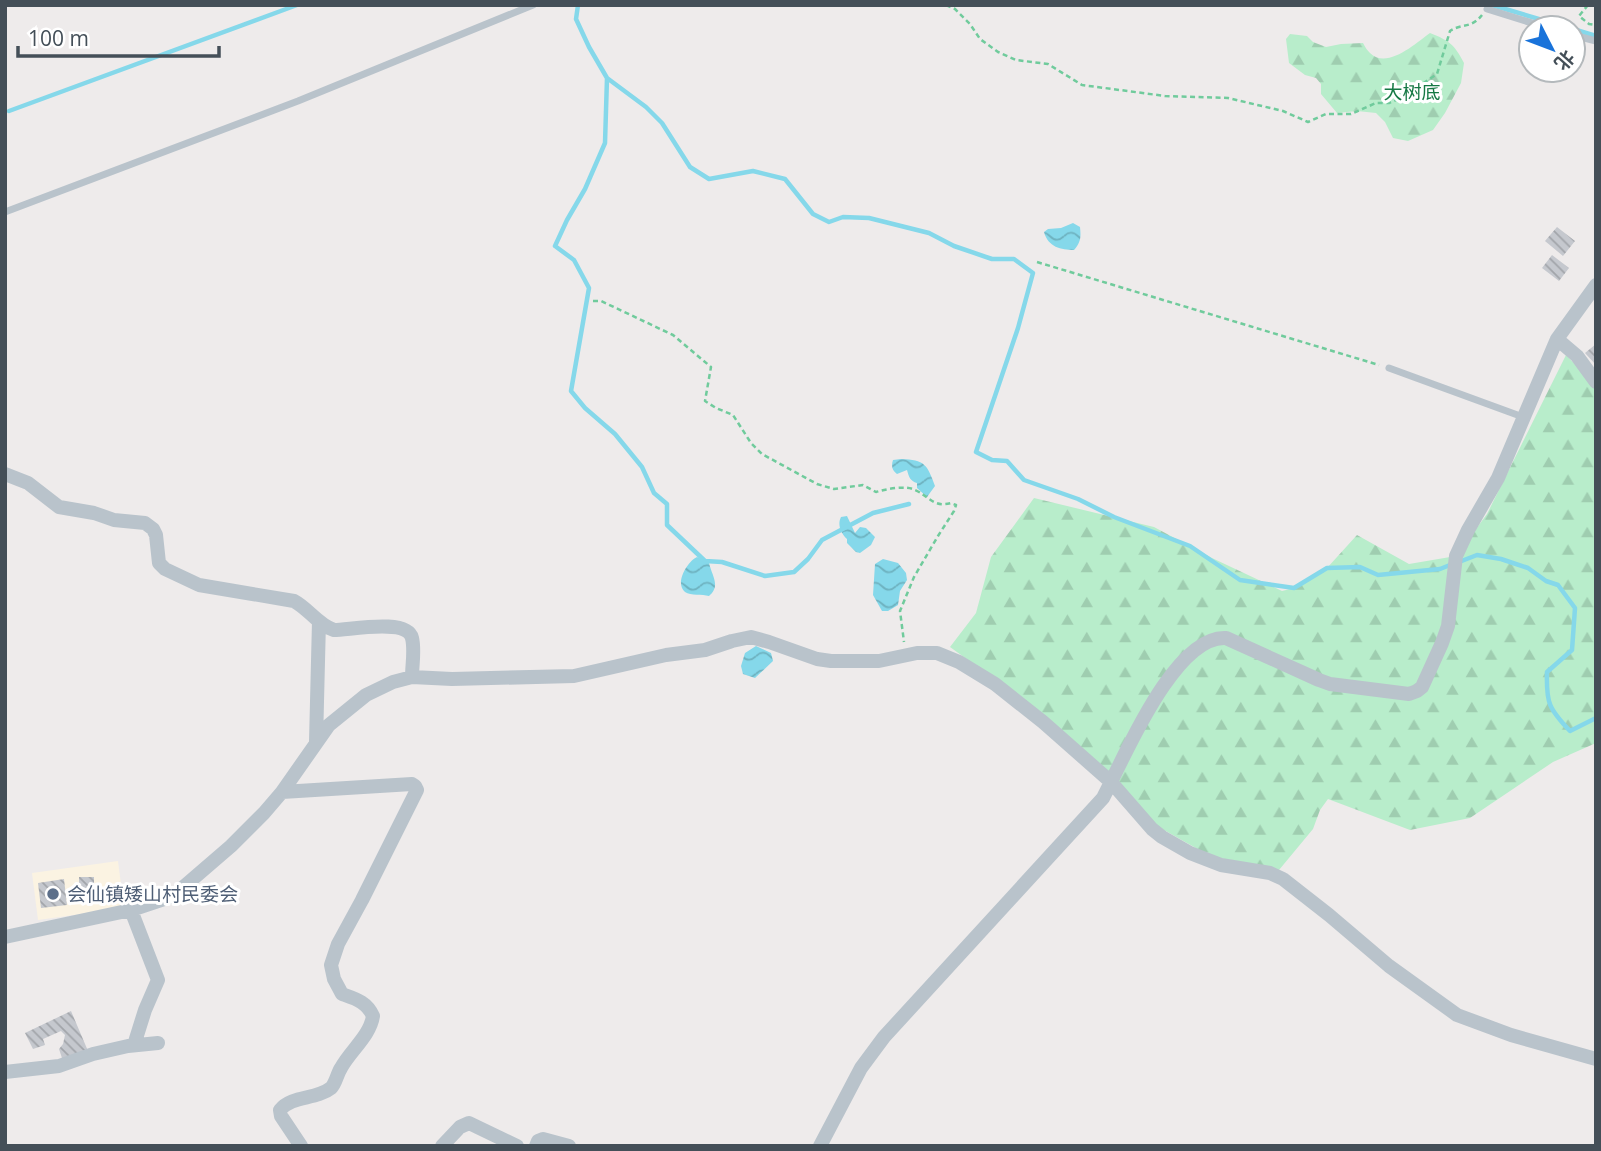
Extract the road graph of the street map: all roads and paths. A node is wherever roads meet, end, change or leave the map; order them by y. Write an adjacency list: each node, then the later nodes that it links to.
1 (533, 5): 7 (lane)
2 (946, 5): 4 (path)
3 (1588, 5): 6 (path)
4 (1487, 10): 5 (lane)
5 (1517, 19)
6 (1596, 26)
7 (5, 212)
8 (1037, 262): 12 (path)
9 (1596, 285): 11 (street)
10 (593, 301): 17 (path)
11 (1558, 339): 13 (street); 14 (street)
12 (1389, 368): 14 (lane)
13 (1596, 382)
14 (1524, 417): 20 (street)
15 (5, 474): 16 (street)
16 (319, 621): 18 (street); 19 (street)
17 (905, 656): 18 (street); 20 (street)
18 (412, 677): 19 (street)
19 (316, 742): 21 (street)
20 (1111, 782): 26 (street); 33 (street)
21 (282, 792): 22 (street); 28 (street)
22 (131, 910): 23 (street); 25 (street)
23 (5, 937)
24 (158, 1043): 25 (street)
25 (134, 1045): 27 (street)
26 (1596, 1059)
27 (5, 1072)
28 (301, 1146)
29 (442, 1146): 30 (street)
30 (517, 1146)
31 (536, 1146): 32 (street)
32 (569, 1146)
33 (820, 1146)

